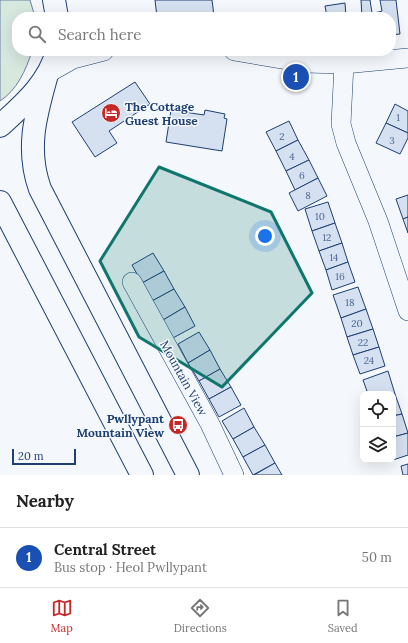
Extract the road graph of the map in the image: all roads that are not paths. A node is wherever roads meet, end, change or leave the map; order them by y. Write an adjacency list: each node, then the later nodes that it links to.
1 (55, 56): 6 (main road)
2 (85, 56): 6 (street)
3 (264, 56): 5 (street)
4 (408, 58): 5 (street)
5 (344, 64): 10 (street)
6 (48, 75): 7 (main road); 12 (main road)
7 (0, 126)
8 (0, 202): 11 (main road)
9 (132, 282): 13 (street, Mountain View)
10 (408, 311)
11 (142, 475)
12 (188, 475)
13 (234, 475)

